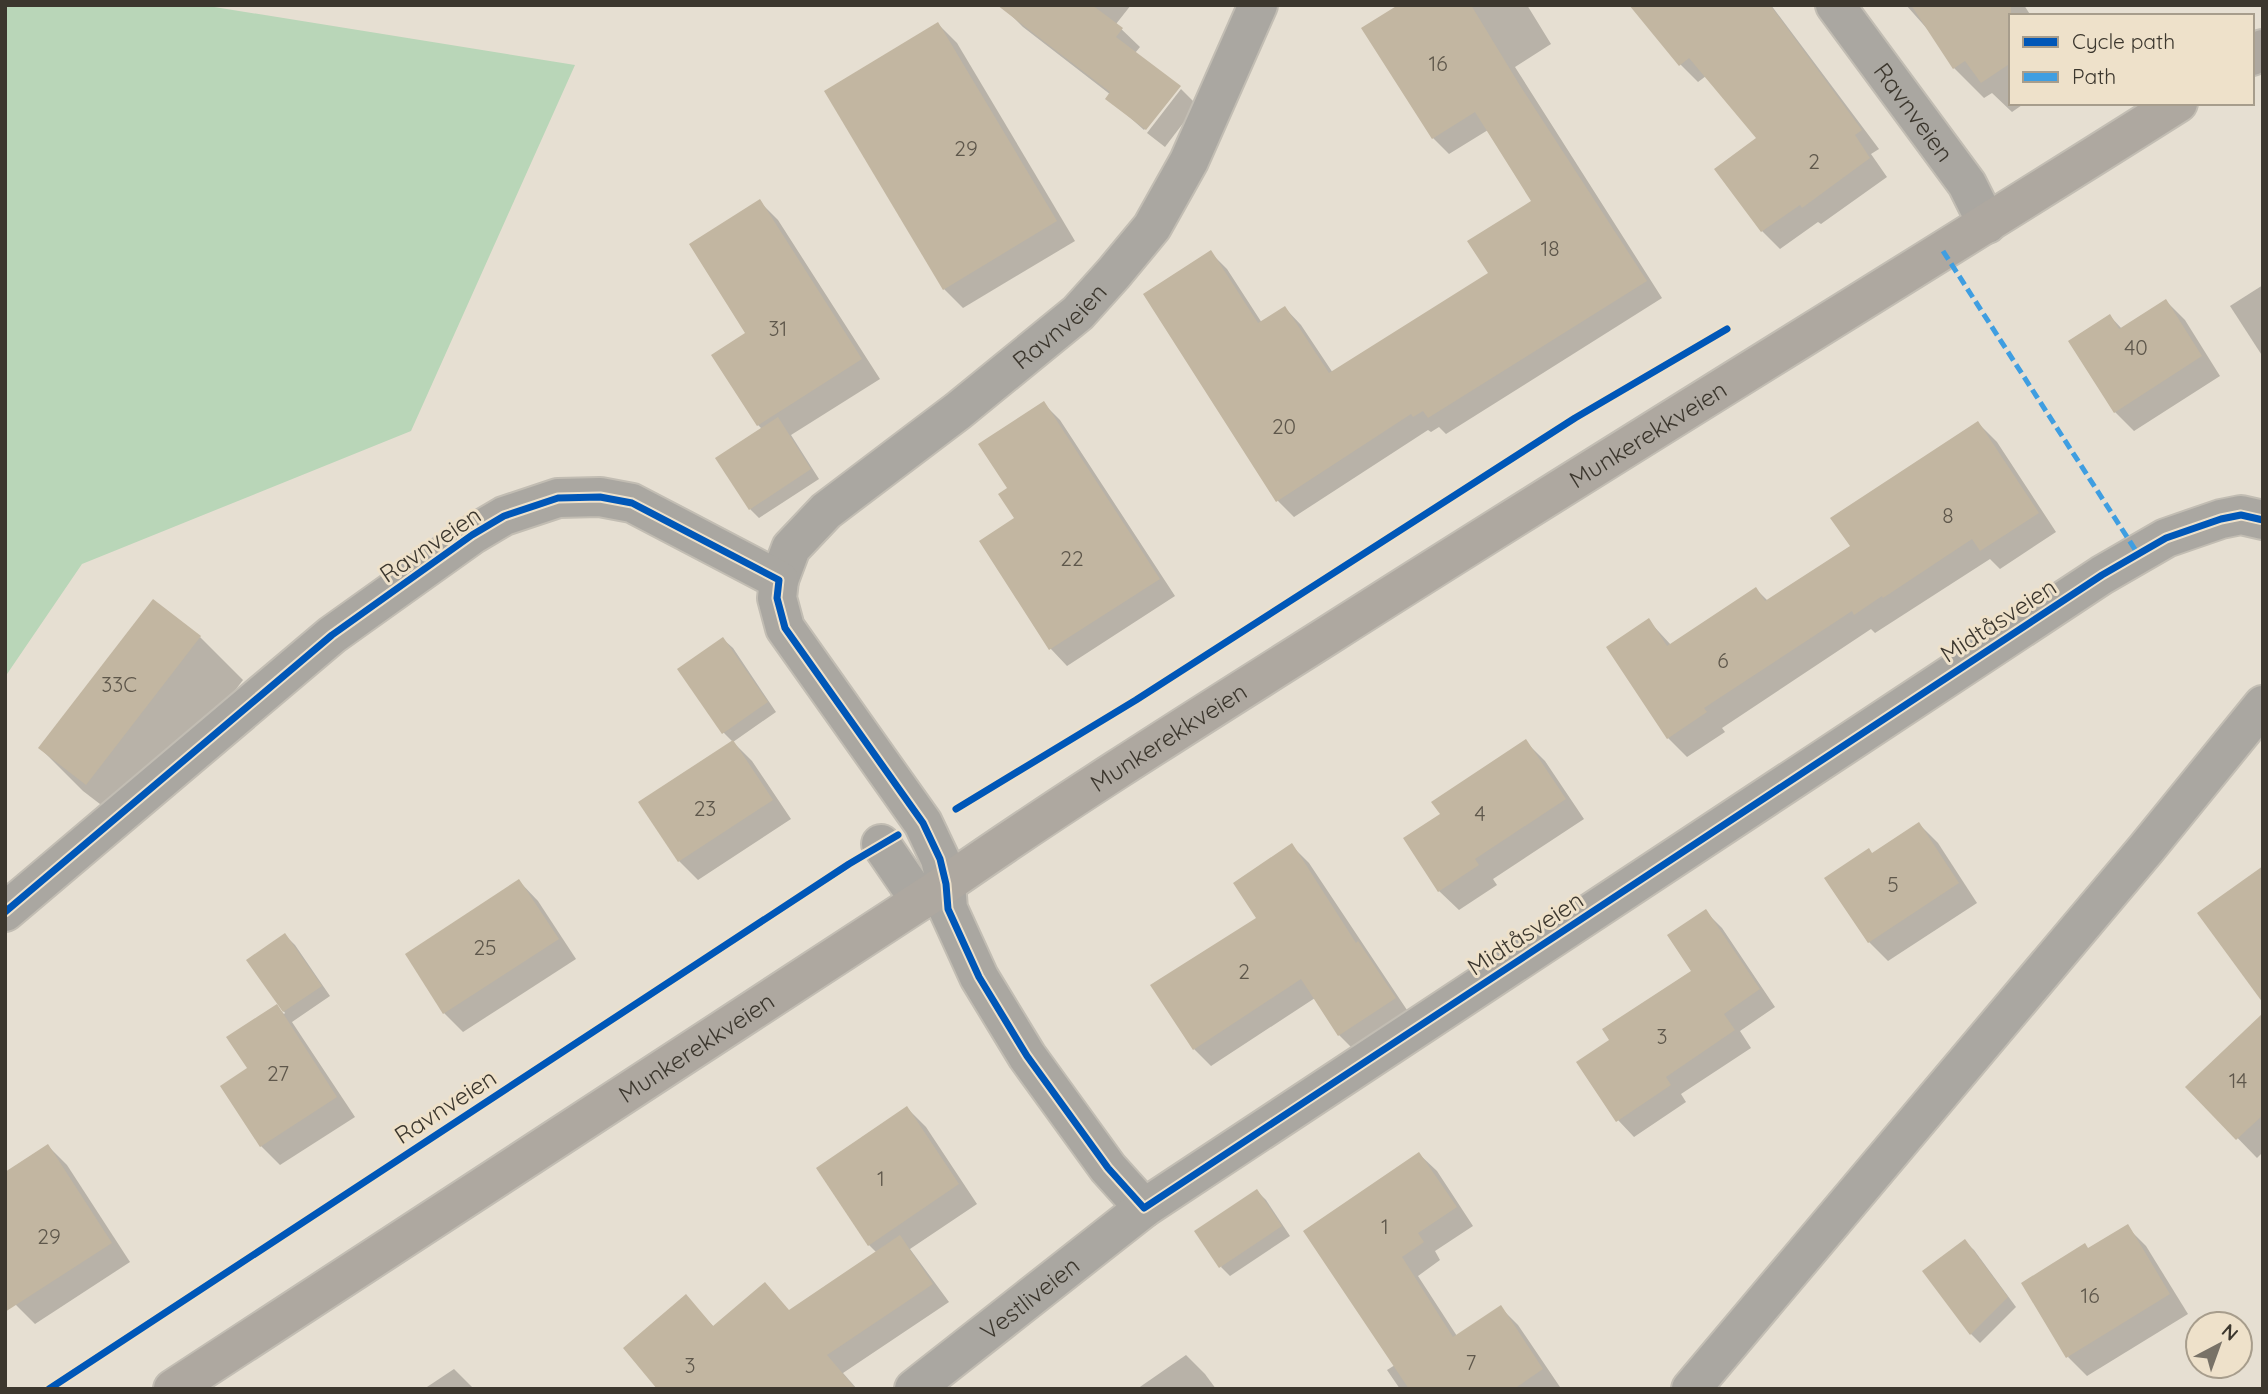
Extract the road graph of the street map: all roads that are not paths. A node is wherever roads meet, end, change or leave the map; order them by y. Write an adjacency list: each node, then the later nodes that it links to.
1 (1258, 5): 6 (street, Ravnveien)
2 (1835, 5): 4 (street, Ravnveien)
3 (2175, 105): 4 (main road, Munkerekkveien)
4 (1987, 224): 9 (main road, Munkerekkveien)
5 (2263, 520): 11 (street, Midtåsveien)
6 (779, 580): 9 (street, Ravnveien); 10 (street, Ravnveien)
7 (2263, 705): 14 (street)
8 (881, 844): 9 (street)
9 (933, 893): 11 (street); 12 (main road, Munkerekkveien)
10 (5, 912)
11 (1144, 1208): 13 (street, Vestliveien)
12 (173, 1389)
13 (914, 1389)
14 (1690, 1389)

